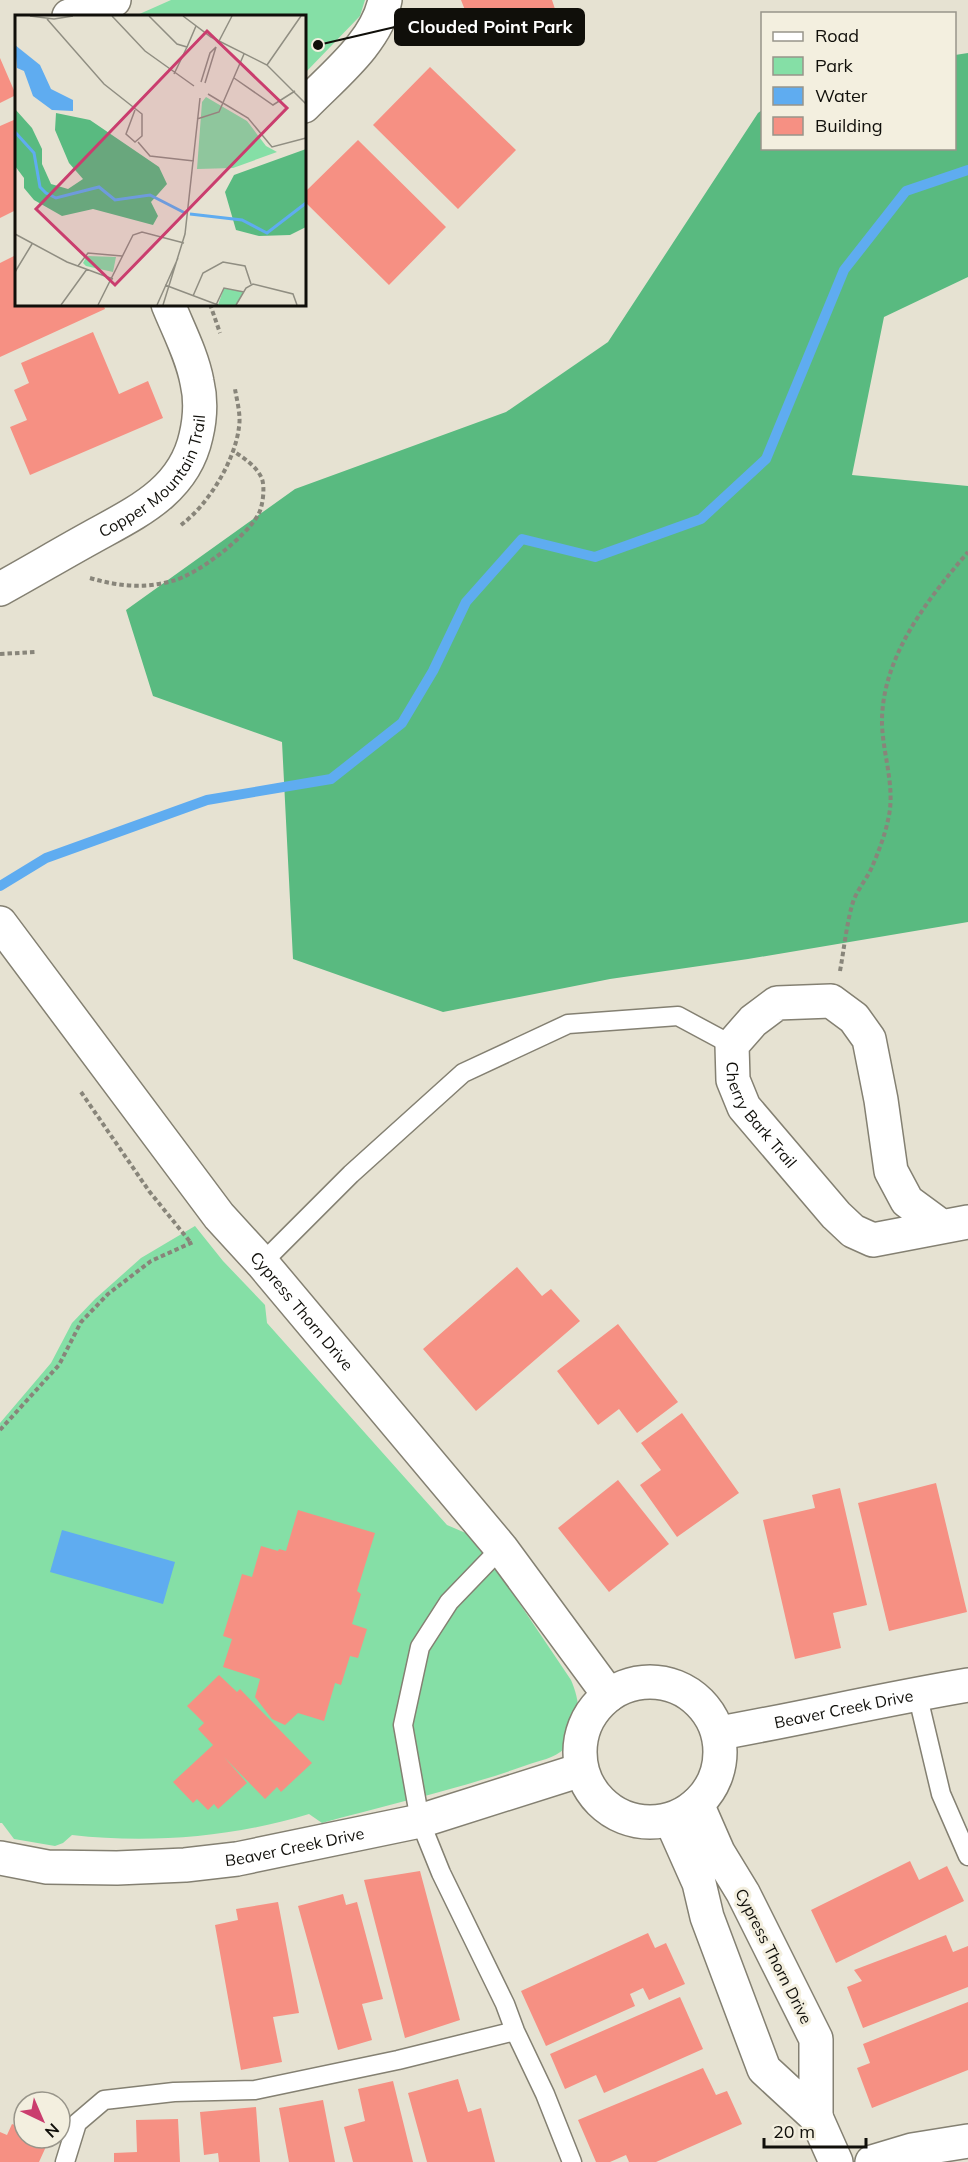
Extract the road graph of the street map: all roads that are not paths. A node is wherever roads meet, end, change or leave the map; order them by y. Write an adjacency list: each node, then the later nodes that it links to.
1 (48, 0): 4 (street)
2 (114, 0): 5 (street)
3 (385, 0): 6 (street)
4 (54, 15)
5 (72, 15)
6 (306, 104)
7 (169, 306): 8 (street, Copper Mountain Trail)
8 (0, 589)
9 (0, 923): 12 (street, Cypress Thorn Drive)
10 (732, 1045): 11 (street, Cherry Bark Trail); 11 (street, Cherry Bark Trail); 12 (lane)
11 (954, 1224)
12 (262, 1263): 13 (street, Cypress Thorn Drive)
13 (501, 1548): 16 (street, Cypress Thorn Drive); 20 (lane)
14 (968, 1685): 15 (street, Beaver Creek Drive)
15 (917, 1693): 17 (street, Beaver Creek Drive); 21 (lane)
16 (609, 1695): 17 (street); 18 (street)
17 (720, 1733): 19 (street)
18 (581, 1770): 19 (street); 20 (street, Beaver Creek Drive)
19 (684, 1812): 24 (street, Cypress Thorn Drive); 24 (street, Cypress Thorn Drive)
20 (420, 1821): 22 (street, Beaver Creek Drive); 23 (lane)
21 (968, 1856)
22 (0, 1858)
23 (515, 2031): 26 (lane); 27 (lane)
24 (816, 2117): 28 (street, Cypress Thorn Drive)
25 (968, 2141): 29 (street)
26 (65, 2162)
27 (572, 2162)
28 (836, 2162)
29 (872, 2162)

